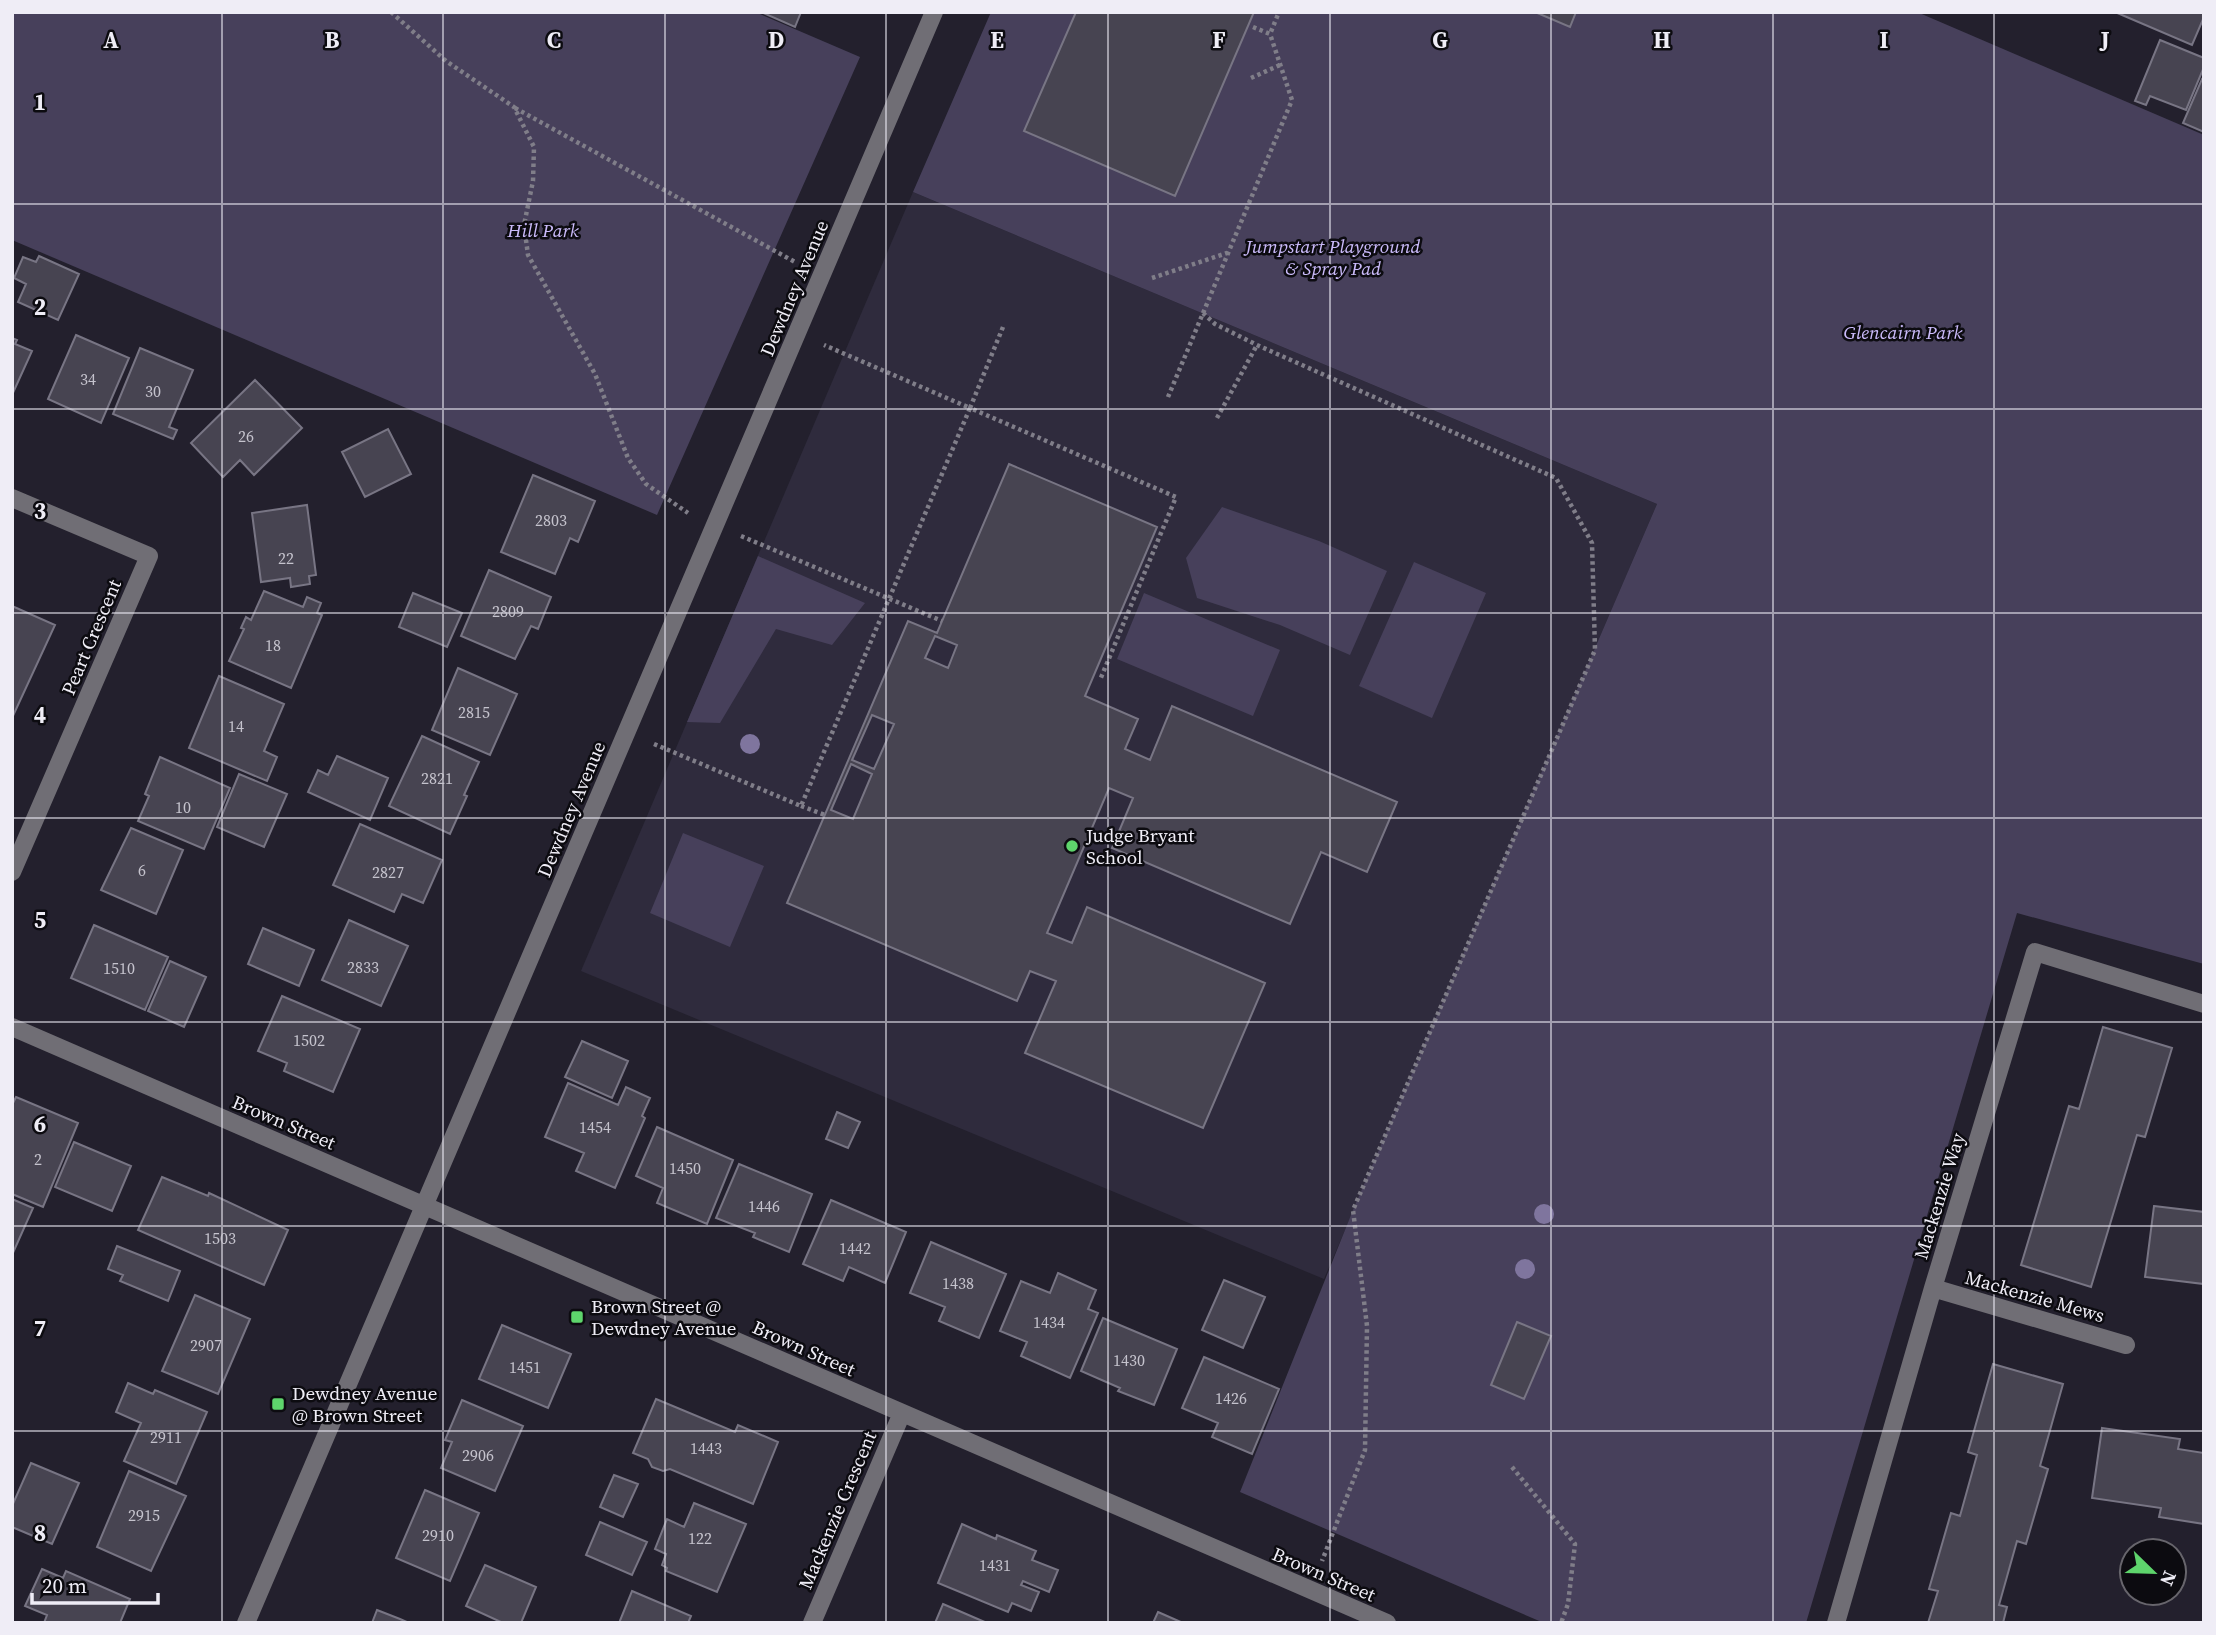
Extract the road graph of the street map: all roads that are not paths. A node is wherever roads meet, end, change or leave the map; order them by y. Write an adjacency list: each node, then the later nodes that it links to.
1 (934, 12): 6 (street, Dewdney Avenue)
2 (12, 498): 3 (street, Peart Crescent)
3 (12, 872)
4 (2204, 1004): 7 (street, Mackenzie Way)
5 (12, 1027): 6 (street, Brown Street)
6 (425, 1205): 9 (street, Brown Street); 11 (street, Dewdney Avenue)
7 (1933, 1288): 8 (street, Mackenzie Mews); 14 (street, Mackenzie Way)
8 (2126, 1345)
9 (902, 1413): 10 (street, Brown Street); 12 (street, Mackenzie Crescent)
10 (1352, 1617): 13 (street, Brown Street)
11 (246, 1623)
12 (811, 1623)
13 (1387, 1623)
14 (1836, 1623)

